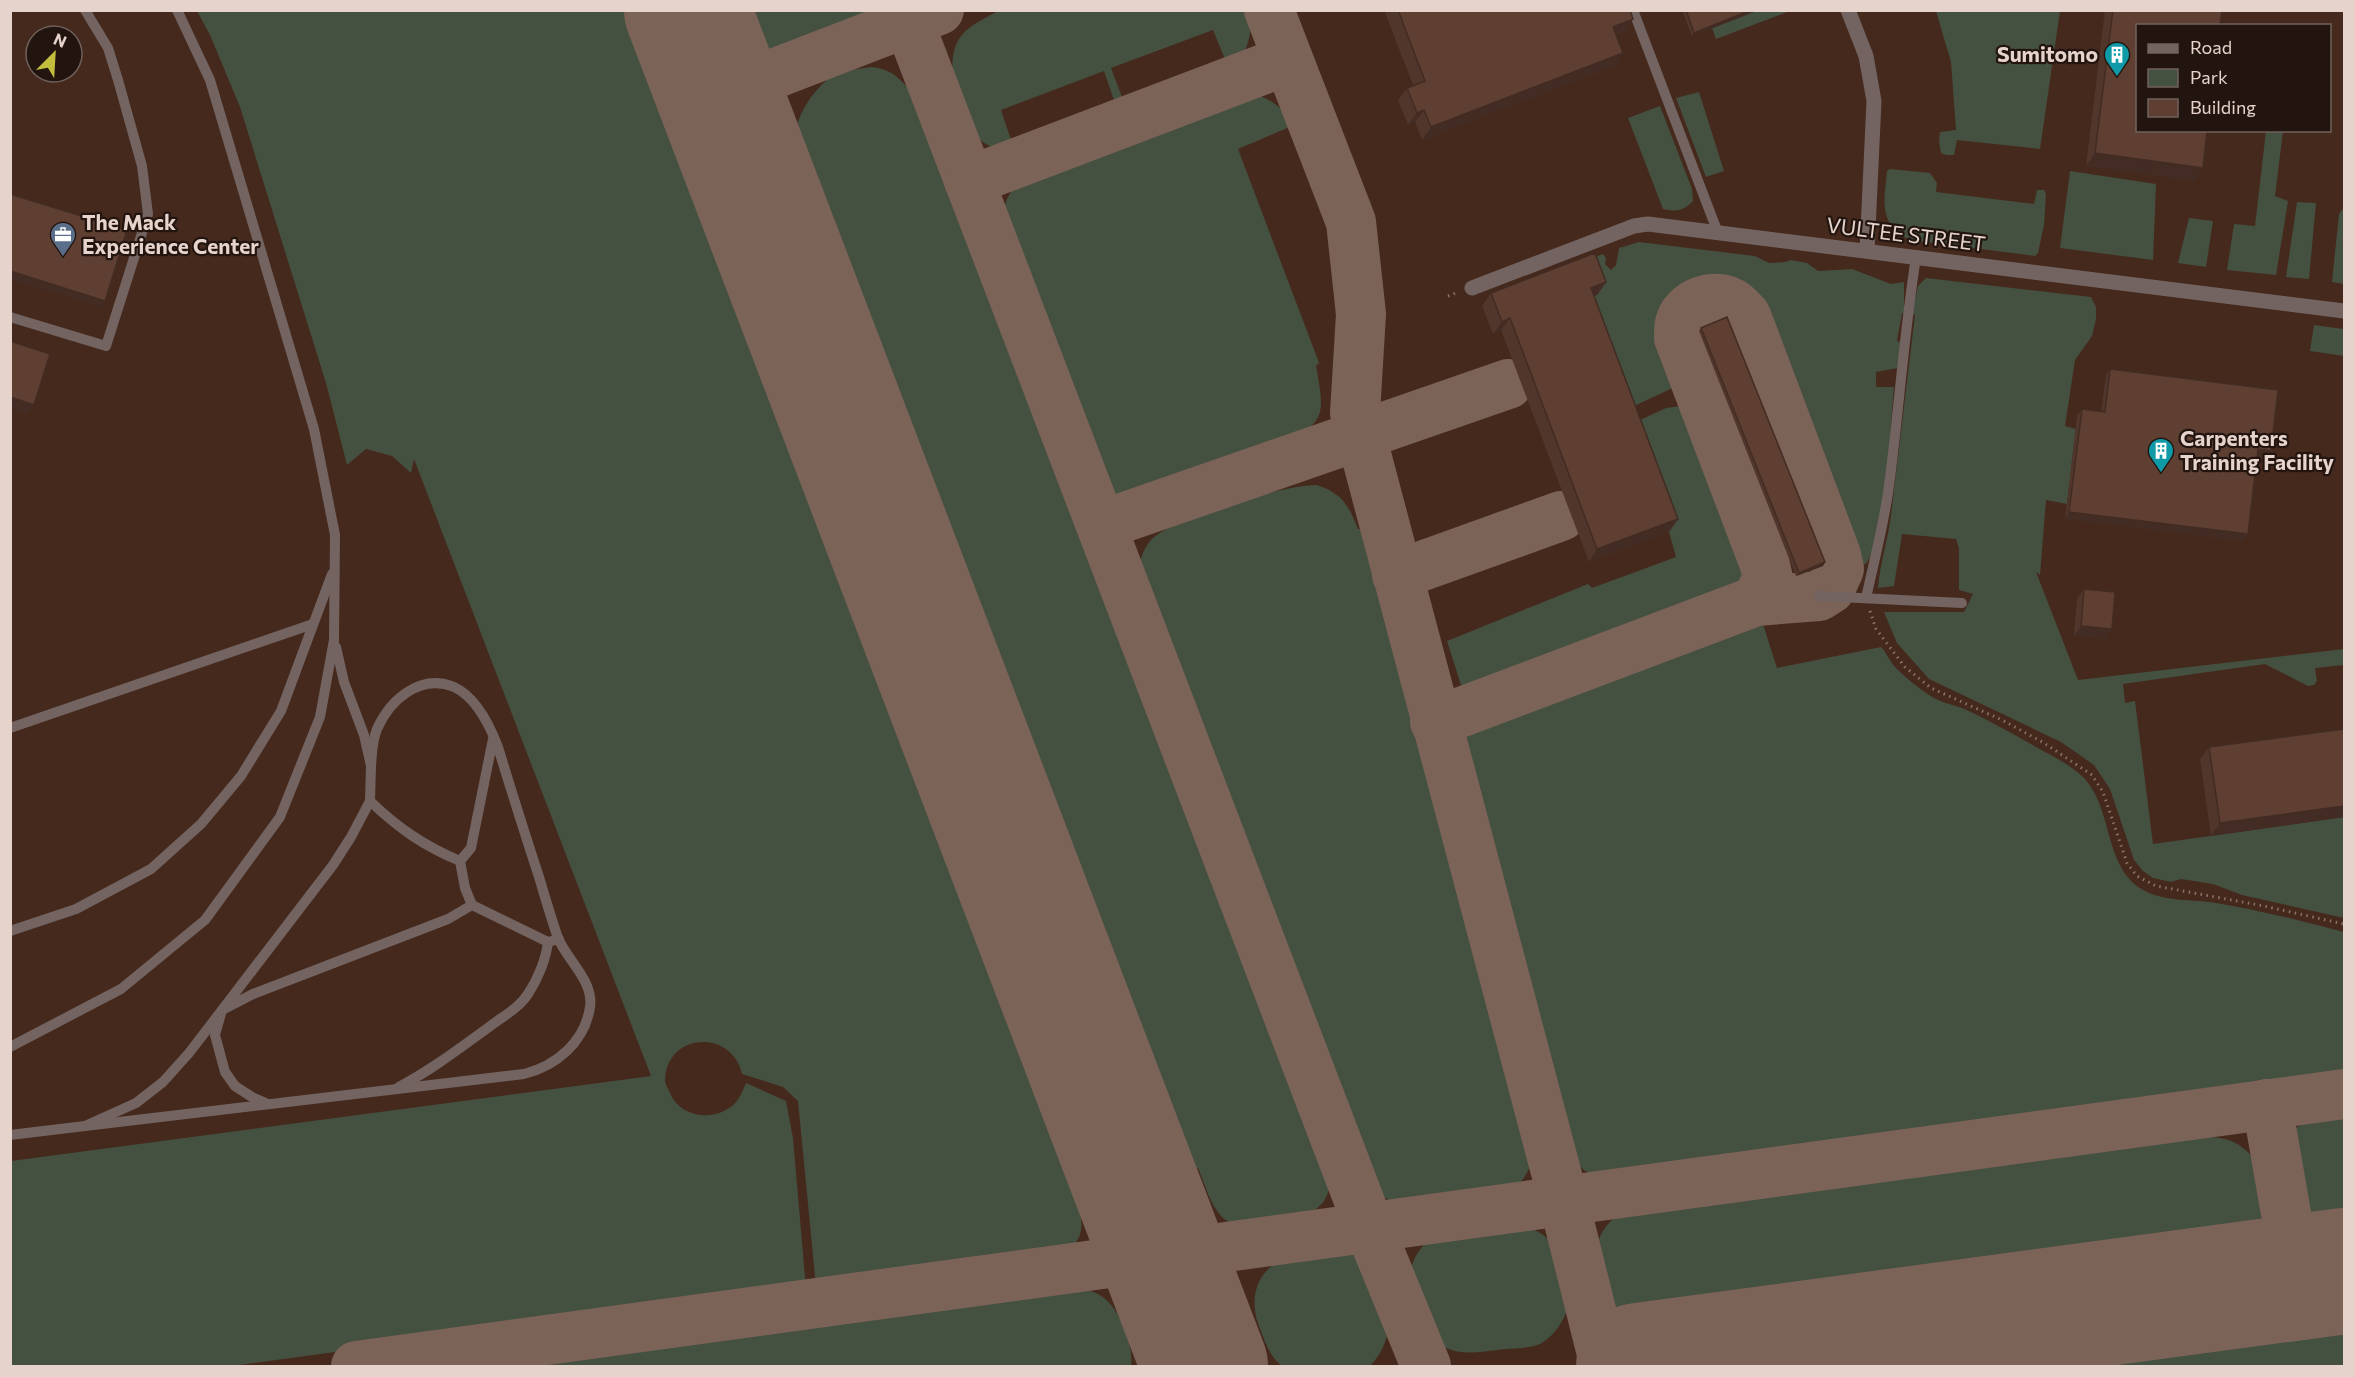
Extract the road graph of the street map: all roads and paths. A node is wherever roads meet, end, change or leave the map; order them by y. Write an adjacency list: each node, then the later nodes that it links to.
1 (85, 10): 10 (lane)
2 (177, 10): 11 (lane)
3 (1633, 10): 5 (lane)
4 (1848, 10): 6 (street)
5 (1718, 232): 6 (street, VULTEE STREET); 8 (street, VULTEE STREET)
6 (1867, 251): 7 (street, VULTEE STREET)
7 (1916, 258): 9 (street, VULTEE STREET); 13 (lane)
8 (1472, 288)
9 (2344, 311)
10 (10, 317)
11 (335, 565): 15 (lane); 16 (lane)
12 (1819, 596): 13 (lane)
13 (1866, 598): 14 (lane); 23 (path)
14 (1962, 603)
15 (313, 624): 17 (lane); 24 (lane)
16 (334, 640): 19 (lane); 27 (lane)
17 (10, 728)
18 (494, 737): 19 (lane); 21 (lane); 25 (lane)
19 (371, 766): 20 (lane)
20 (370, 801): 21 (lane); 26 (lane)
21 (460, 861): 22 (lane)
22 (472, 905): 25 (lane); 26 (lane)
23 (2344, 924)
24 (10, 931)
25 (553, 940): 28 (lane); 28 (lane)
26 (222, 1010): 29 (lane); 30 (lane)
27 (10, 1047)
28 (392, 1090): 29 (lane)
29 (271, 1105): 30 (lane)
30 (85, 1126): 31 (lane)
31 (10, 1135)

